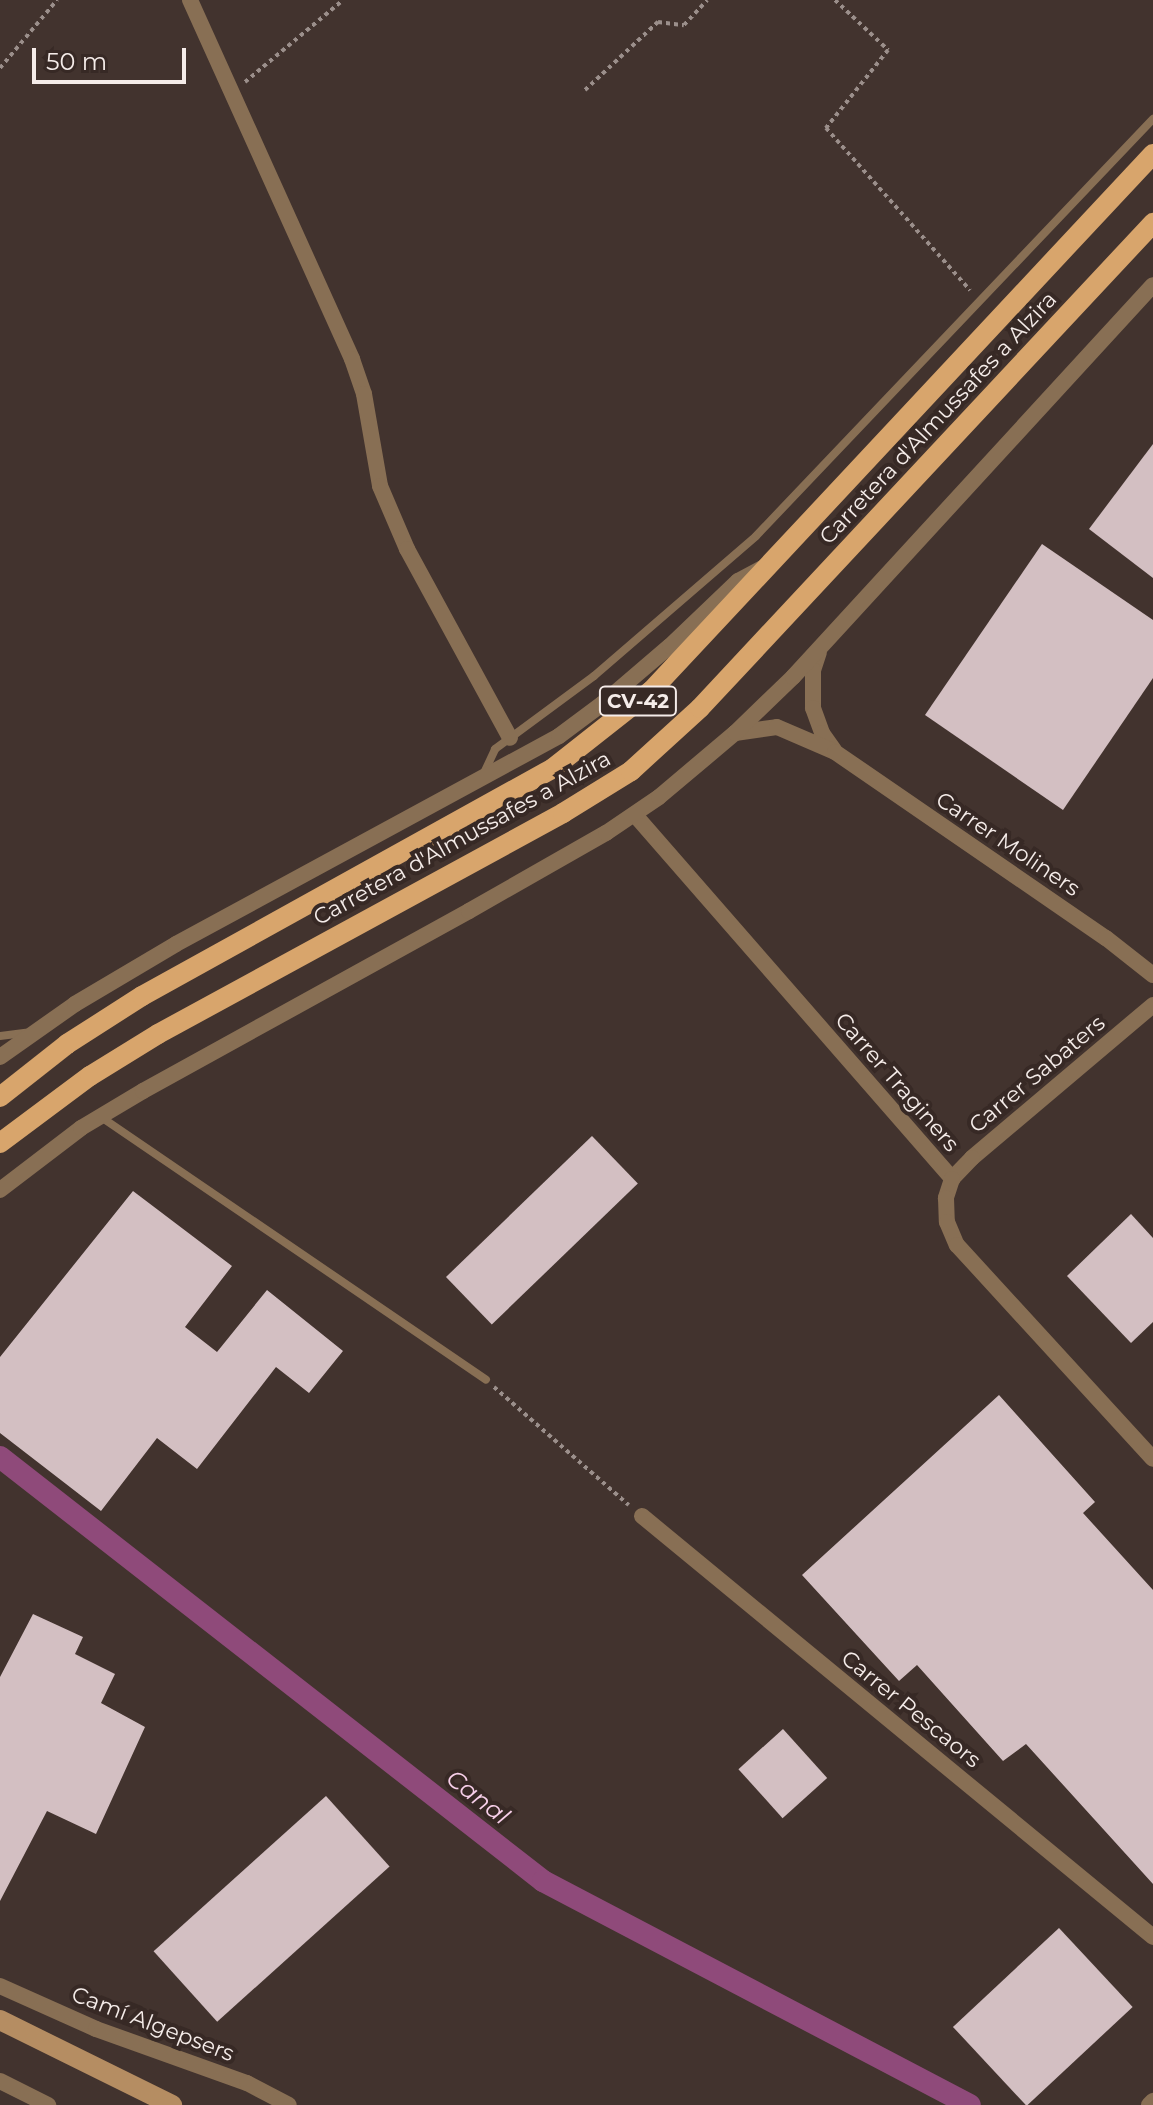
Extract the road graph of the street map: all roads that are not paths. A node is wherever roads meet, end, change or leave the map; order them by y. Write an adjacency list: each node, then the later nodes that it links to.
1 (190, 0): 9 (street)
2 (1153, 119): 9 (lane)
3 (1153, 154): 6 (main road, Carretera d'Almussafes a Alzira / CV-42)
4 (1153, 223): 20 (main road, Carretera d'Almussafes a Alzira / CV-42)
5 (1153, 285): 7 (street)
6 (767, 565): 11 (street, Carretera d'Almussafes a Alzira); 18 (main road, Carretera d'Almussafes a Alzira / CV-42)
7 (823, 643): 8 (street); 10 (street, Carrer Moliners)
8 (735, 733): 10 (street, Carrer Moliners); 12 (street)
9 (510, 738): 11 (lane)
10 (835, 752): 13 (street, Carrer Moliners)
11 (481, 780): 15 (street, Carretera d'Almussafes a Alzira)
12 (635, 815): 19 (street); 21 (street, Carrer Traginers)
13 (1153, 975)
14 (1153, 1005): 21 (street, Carrer Sabaters)
15 (39, 1031): 16 (lane); 17 (street, Carretera d'Almussafes a Alzira)
16 (0, 1036)
17 (0, 1057)
18 (0, 1097)
19 (101, 1117): 22 (street); 23 (lane)
20 (0, 1143)
21 (952, 1179): 24 (street, Carrer Traginers)
22 (0, 1190)
23 (486, 1380)
24 (1153, 1459)
25 (642, 1516): 26 (street, Carrer Pescaors)
26 (1153, 1937)
27 (0, 1986): 32 (street, Camí Algepsers)
28 (0, 2020): 31 (main road)
29 (0, 2081): 30 (street)
30 (48, 2105)
31 (172, 2105)
32 (289, 2105)

